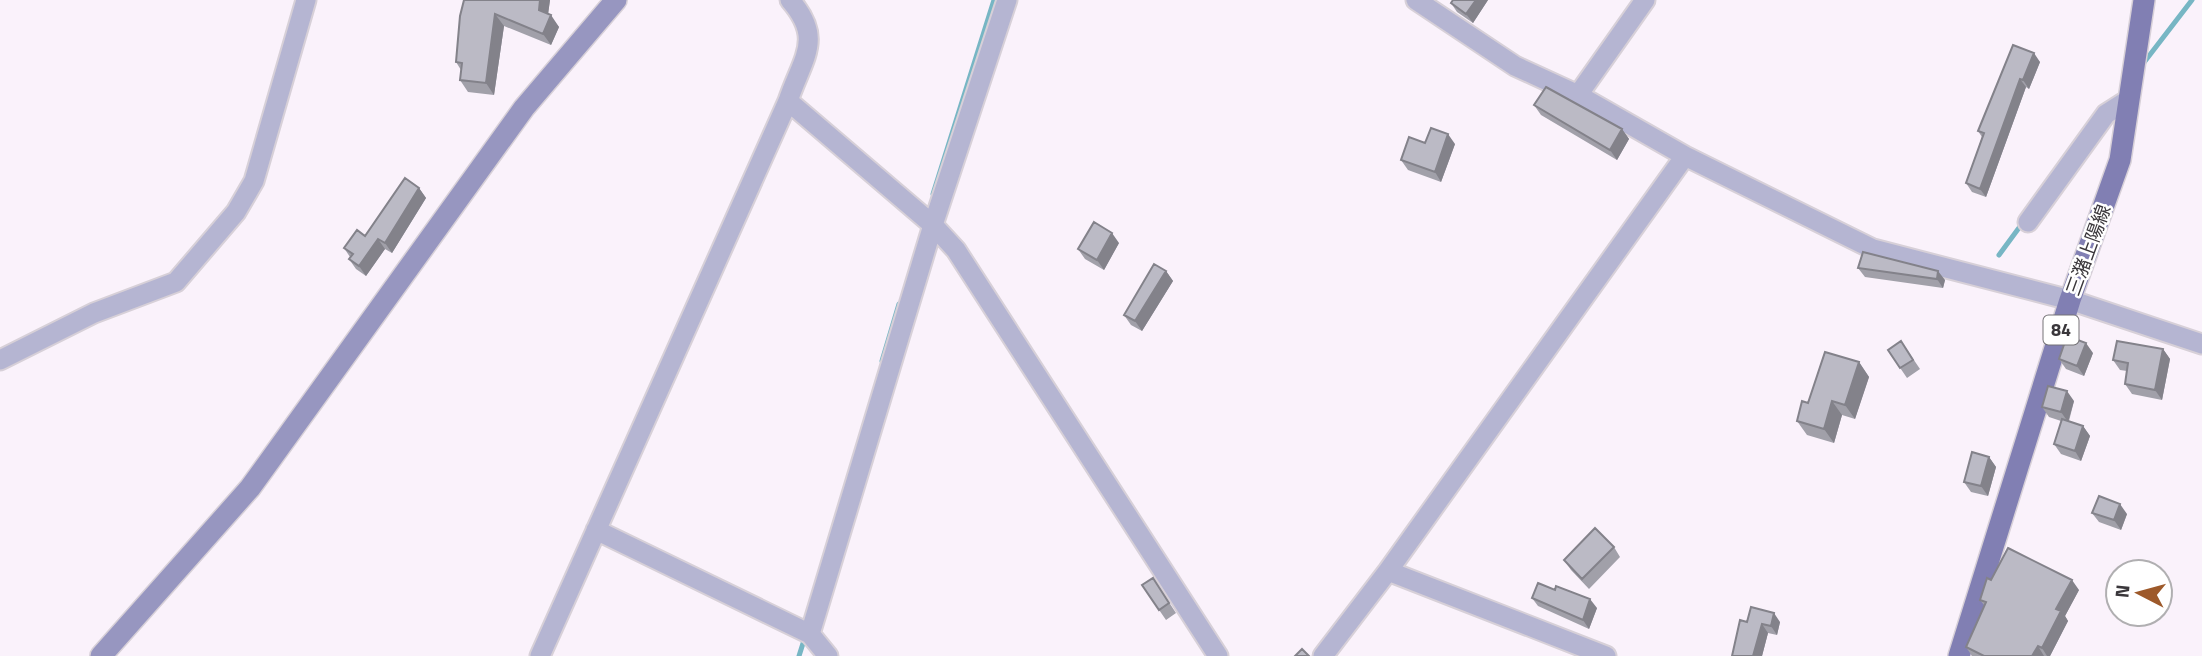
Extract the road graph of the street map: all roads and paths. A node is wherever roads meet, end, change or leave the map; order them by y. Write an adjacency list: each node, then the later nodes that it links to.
1 (306, 0): 16 (street)
2 (616, 0): 20 (street)
3 (790, 0): 10 (street)
4 (1007, 0): 13 (street)
5 (1416, 0): 8 (street)
6 (1645, 0): 8 (street)
7 (2144, 0): 9 (main road, 三潴上陽線 / 84)
8 (1578, 95): 11 (street)
9 (2128, 100): 12 (street); 14 (main road, 三潴上陽線 / 84)
10 (788, 101): 13 (street); 17 (street)
11 (1685, 156): 14 (street); 18 (street)
12 (2028, 222)
13 (933, 225): 19 (street); 23 (street)
14 (2070, 300): 15 (street); 26 (main road, 三潴上陽線 / 84)
15 (2202, 344)
16 (0, 360)
17 (596, 530): 19 (street); 21 (street)
18 (1388, 571): 24 (street); 25 (street)
19 (810, 634): 22 (street)
20 (101, 656)
21 (540, 656)
22 (828, 656)
23 (1218, 656)
24 (1322, 656)
25 (1606, 656)
26 (1959, 656)

